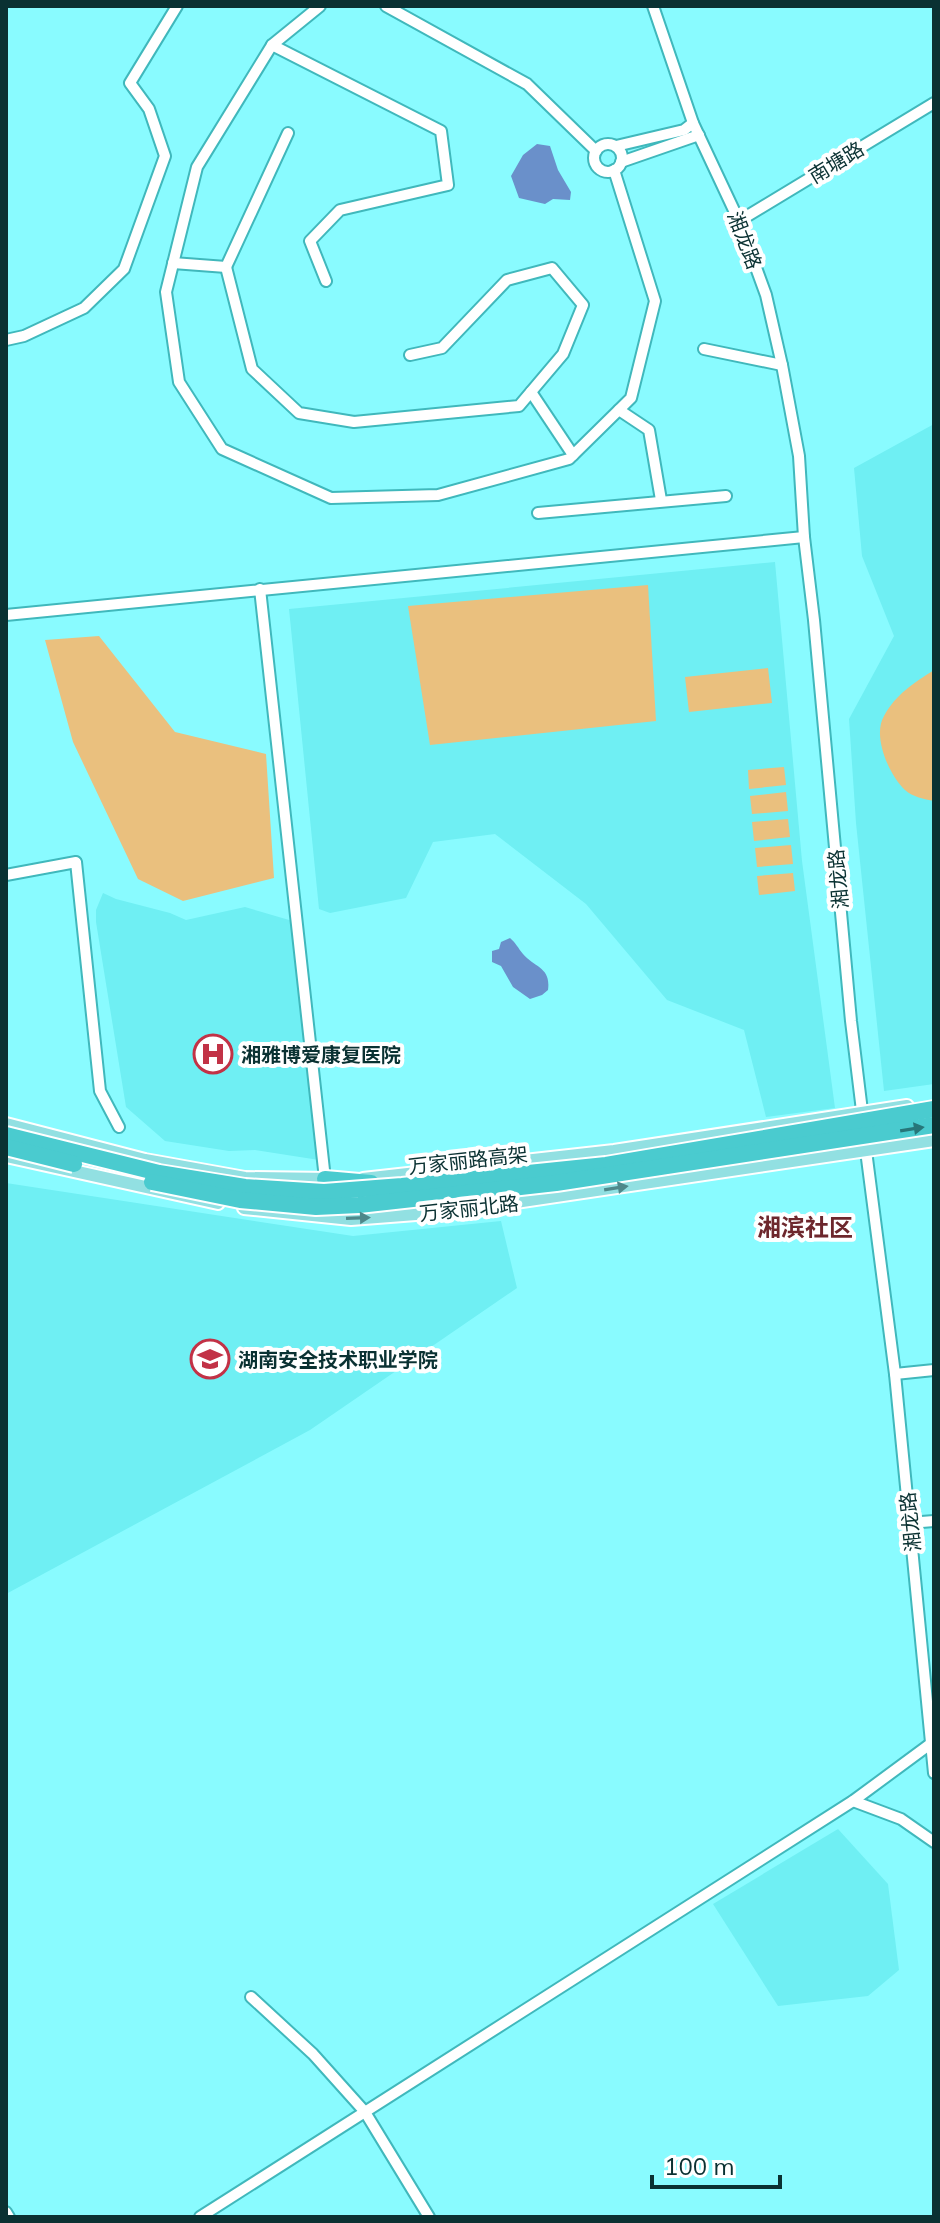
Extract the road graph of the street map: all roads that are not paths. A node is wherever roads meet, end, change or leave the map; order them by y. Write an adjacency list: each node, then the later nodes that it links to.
1 (177, 6): 17 (street)
2 (320, 6): 5 (street)
3 (386, 6): 11 (street)
4 (653, 6): 7 (street, 湘龙路)
5 (272, 45): 14 (street); 16 (street)
6 (934, 103): 13 (street, 南塘路)
7 (693, 123): 9 (street, 湘龙路); 10 (street)
8 (288, 133): 15 (street)
9 (699, 135): 12 (street); 13 (street, 湘龙路)
10 (616, 146): 11 (street); 12 (street)
11 (596, 151): 12 (street)
12 (617, 166): 22 (street)
13 (739, 221): 20 (street, 湘龙路)
14 (173, 263): 15 (street); 23 (street)
15 (226, 267): 21 (street)
16 (326, 281)
17 (6, 340)
18 (704, 349): 20 (street)
19 (410, 355): 21 (street)
20 (782, 365): 27 (street, 湘龙路)
21 (531, 392): 23 (street)
22 (619, 410): 23 (street); 25 (street)
23 (573, 455)
24 (726, 496): 25 (street)
25 (661, 500): 26 (street)
26 (538, 513)
27 (804, 537): 28 (street); 33 (street, 湘龙路)
28 (260, 589): 29 (street); 44 (street)
29 (6, 615)
30 (6, 875): 36 (street)
31 (934, 1102): 33 (main road, 万家丽北路)
32 (934, 1109): 39 (highway, 万家丽路高架, bridge)
33 (862, 1112): 41 (street, 湘龙路); 44 (main road, 万家丽北路)
34 (6, 1124): 43 (highway, bridge); 44 (main road, 万家丽北路)
35 (934, 1125): 43 (highway, 万家丽路高架, one-way to 35, bridge)
36 (119, 1127)
37 (6, 1135): 43 (highway, 万家丽路高架, bridge)
38 (934, 1140): 41 (main road, 万家丽北路)
39 (742, 1141): 43 (highway, 万家丽路高架, bridge); 44 (highway, bridge)
40 (6, 1147): 43 (highway, 万家丽路高架, bridge)
41 (866, 1150): 42 (main road, 万家丽北路, one-way to 41); 46 (street, 湘龙路)
42 (6, 1158): 43 (highway, bridge)
43 (93, 1163)
44 (325, 1179)
45 (934, 1370): 46 (street)
46 (895, 1374): 48 (street, 湘龙路)
47 (934, 1521): 48 (street)
48 (909, 1523): 49 (street, 湘龙路)
49 (933, 1742): 50 (street, 湘龙路); 51 (street)
50 (934, 1773)
51 (853, 1801): 52 (street); 54 (street)
52 (934, 1842)
53 (251, 1997): 54 (street)
54 (365, 2112): 55 (street); 56 (street)
55 (200, 2217)
56 (429, 2217)

